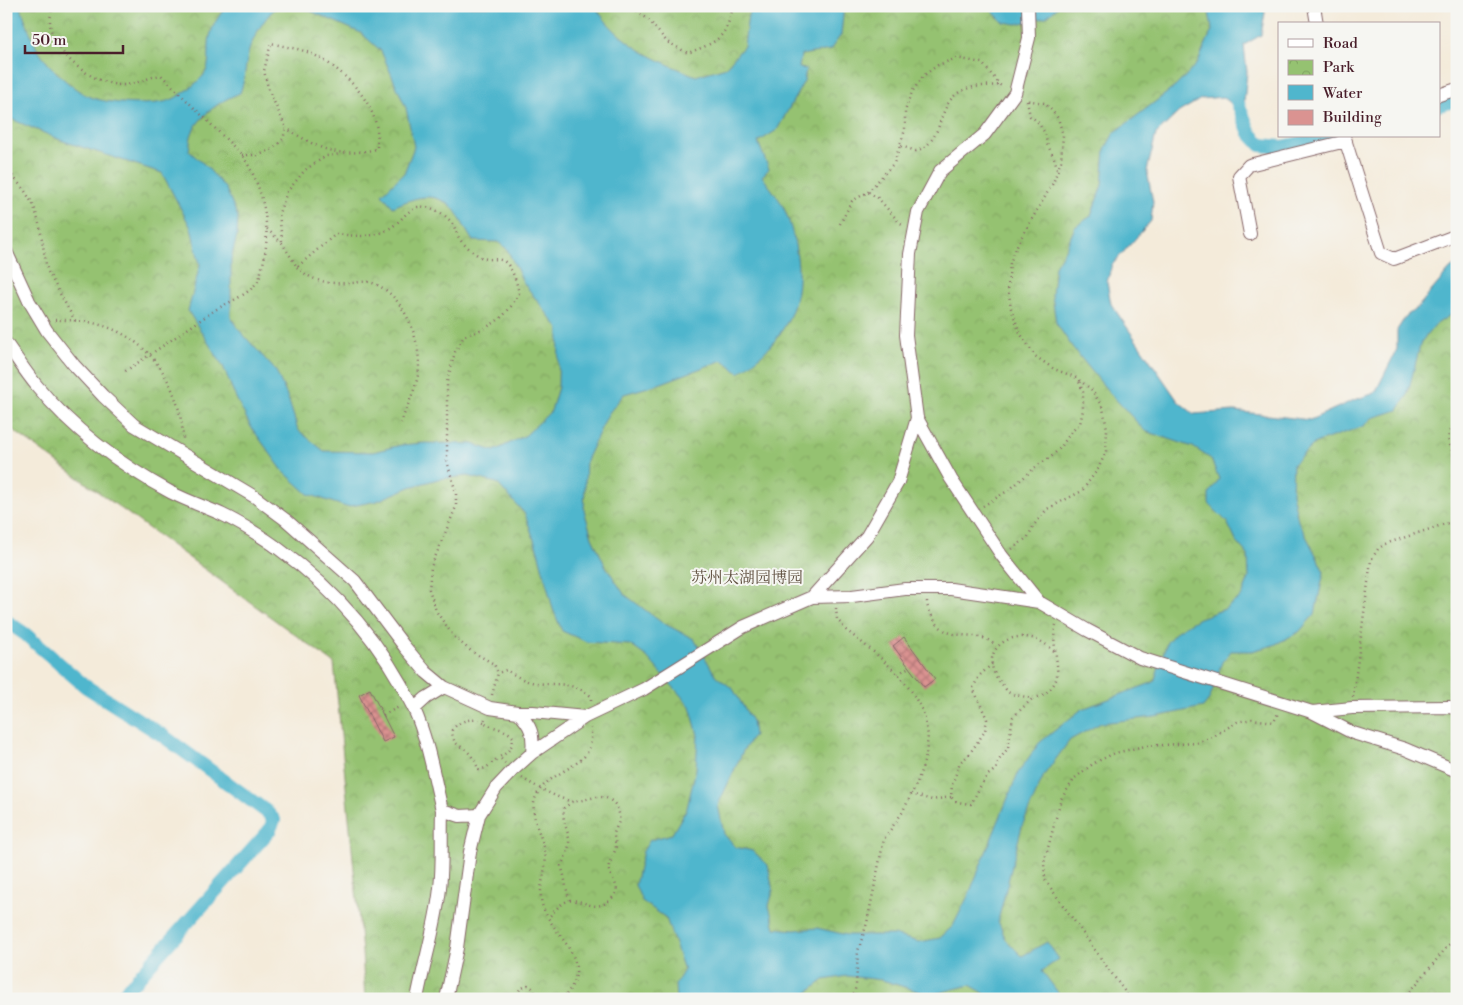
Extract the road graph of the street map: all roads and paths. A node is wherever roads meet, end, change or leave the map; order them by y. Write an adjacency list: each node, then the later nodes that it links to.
1 (52, 6): 16 (path)
2 (628, 6): 3 (path)
3 (735, 6)
4 (1028, 6): 9 (street)
5 (1314, 6): 6 (street)
6 (1317, 22)
7 (1000, 85): 9 (path); 14 (path); 14 (path)
8 (1457, 89): 10 (street)
9 (1015, 93): 11 (path); 22 (street)
10 (1440, 95)
11 (1027, 101): 18 (path); 18 (path)
12 (286, 128): 15 (path); 15 (path); 16 (path)
13 (1345, 138): 23 (street); 24 (street)
14 (900, 146): 19 (path)
15 (342, 154): 25 (path)
16 (242, 155): 21 (path)
17 (6, 168): 29 (path)
18 (1057, 171): 33 (path)
19 (868, 192): 20 (path); 22 (path)
20 (840, 224)
21 (267, 229): 25 (path); 31 (path)
22 (915, 229): 34 (street)
23 (1250, 234)
24 (1457, 235)
25 (282, 242): 27 (path)
26 (6, 251): 28 (street)
27 (297, 267): 35 (path); 51 (path)
28 (40, 319): 29 (path); 37 (street)
29 (75, 321): 31 (path)
30 (6, 343): 58 (street)
31 (150, 355): 32 (path); 37 (path)
32 (124, 372)
33 (1078, 379): 39 (path); 41 (path)
34 (918, 418): 39 (street); 44 (street)
35 (401, 423)
36 (1457, 424): 38 (path)
37 (183, 455): 53 (street)
38 (1457, 466)
39 (974, 513): 41 (street)
40 (1457, 520): 57 (path)
41 (1002, 556): 45 (street)
42 (928, 589): 43 (street); 45 (street); 47 (path)
43 (835, 596): 44 (street); 52 (path)
44 (812, 597): 62 (street)
45 (1039, 602): 46 (street)
46 (1059, 614): 48 (path); 55 (street)
47 (996, 646): 48 (path); 49 (path)
48 (1054, 650): 54 (path)
49 (992, 664): 54 (path); 70 (path)
50 (909, 666): 52 (path)
51 (498, 673): 56 (path); 62 (path)
52 (898, 674): 69 (path)
53 (444, 687): 56 (street); 58 (street)
54 (1032, 699): 70 (path)
55 (1283, 703): 61 (street); 83 (path)
56 (490, 708): 60 (street); 63 (path)
57 (1352, 708): 59 (street); 61 (street)
58 (414, 709): 72 (street)
59 (1457, 709)
60 (518, 712): 62 (street); 64 (street)
61 (1312, 712): 67 (street)
62 (588, 716): 64 (street); 68 (path)
63 (484, 722): 65 (path); 65 (path)
64 (532, 753): 66 (street)
65 (499, 756): 66 (path)
66 (513, 770): 68 (path); 73 (street)
67 (1457, 771)
68 (542, 788): 71 (path); 75 (path)
69 (911, 794): 70 (path); 82 (path)
70 (951, 797)
71 (572, 802): 74 (path); 74 (path)
72 (442, 810): 73 (street); 77 (street)
73 (479, 815): 78 (street)
74 (570, 900): 75 (path)
75 (548, 918): 81 (path)
76 (1457, 935): 86 (path)
77 (417, 999)
78 (446, 999)
79 (514, 999): 80 (path)
80 (534, 999)
81 (564, 999)
82 (853, 999)
83 (1130, 999)
84 (1259, 999): 85 (path)
85 (1285, 999)
86 (1404, 999)

